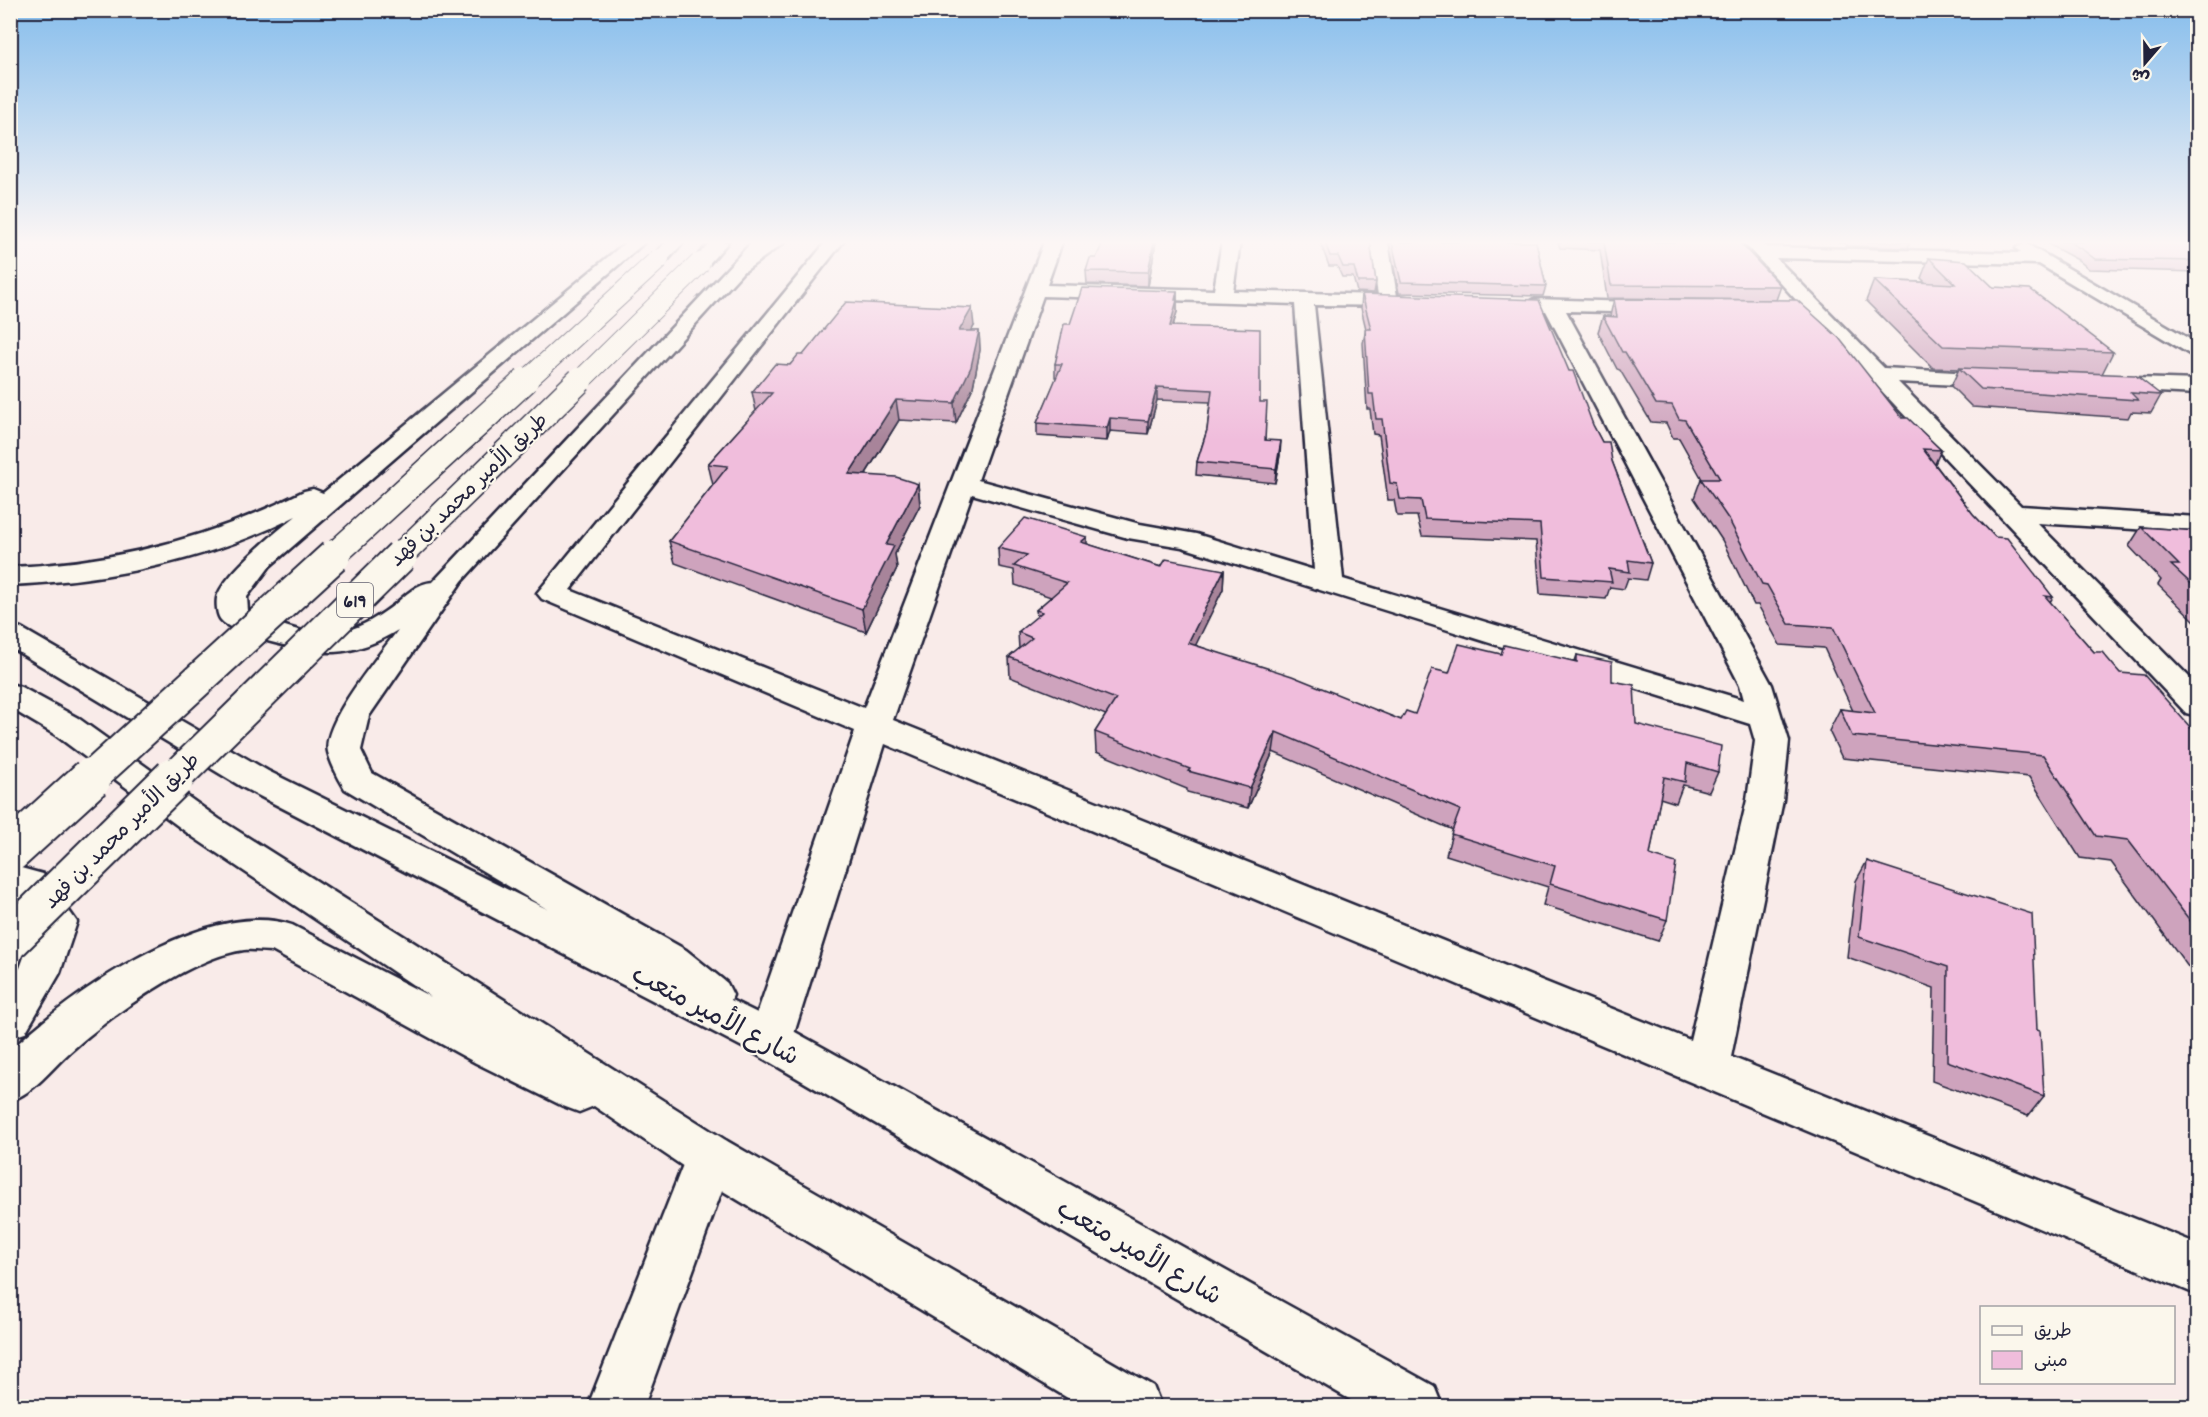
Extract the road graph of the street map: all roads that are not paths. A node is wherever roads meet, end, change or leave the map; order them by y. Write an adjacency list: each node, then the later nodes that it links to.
1 (558, 308): 16 (main road)
2 (604, 308): 28 (main road, طريق الأمير محمد بن فهد / 619, bridge)
3 (654, 308): 30 (main road, طريق الأمير محمد بن فهد / 619, bridge)
4 (701, 308): 21 (main road)
5 (782, 308): 27 (main road)
6 (1028, 308): 17 (main road)
7 (1305, 308): 22 (main road)
8 (1554, 308): 26 (main road)
9 (1815, 308): 12 (main road)
10 (2124, 308): 11 (main road)
11 (2198, 353)
12 (1879, 374): 13 (main road); 18 (main road)
13 (2023, 381)
14 (2081, 383): 15 (main road)
15 (2198, 387)
16 (384, 455): 20 (main road); 21 (main road)
17 (964, 484): 22 (main road); 27 (main road)
18 (2014, 514): 19 (main road); 25 (main road)
19 (2198, 525)
20 (10, 576)
21 (452, 576): 32 (main road)
22 (1329, 584): 26 (main road)
23 (10, 634): 32 (main road, شارع الأمير متعب)
24 (10, 694): 35 (main road)
25 (2198, 706)
26 (1766, 718): 33 (main road)
27 (874, 725): 32 (main road); 33 (main road)
28 (10, 852)
29 (10, 879): 31 (main road)
30 (10, 939)
31 (10, 1020)
32 (770, 1040): 39 (main road, شارع الأمير متعب)
33 (1706, 1067): 36 (main road)
34 (10, 1081): 35 (main road)
35 (710, 1156): 37 (main road); 38 (main road)
36 (2198, 1270)
37 (616, 1407)
38 (1132, 1407)
39 (1414, 1407)

